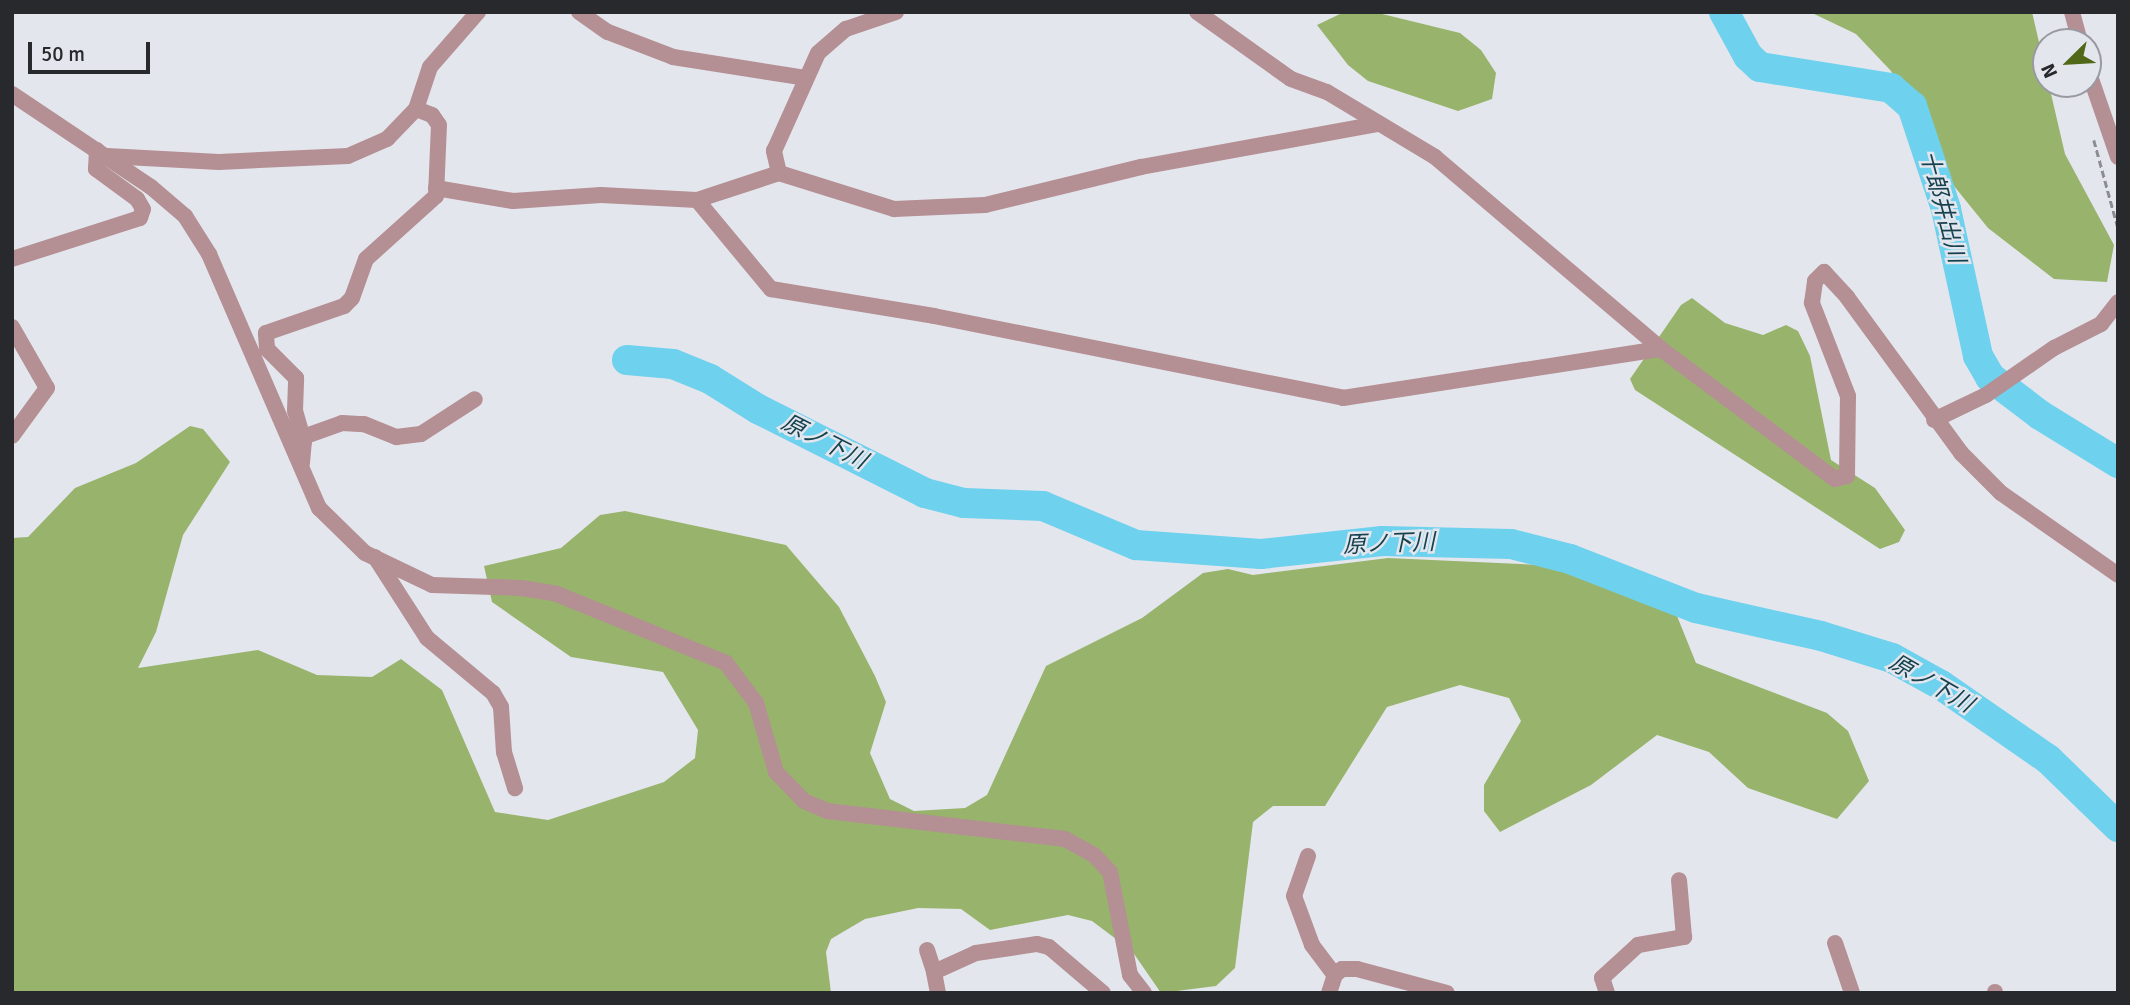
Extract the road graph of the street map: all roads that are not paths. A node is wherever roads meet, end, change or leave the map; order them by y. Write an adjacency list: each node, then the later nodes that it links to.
1 (478, 12): 8 (street)
2 (579, 12): 5 (street)
3 (896, 12): 5 (street)
4 (1196, 12): 9 (street)
5 (805, 78): 12 (street)
6 (12, 94): 10 (street)
7 (2098, 98): 11 (street)
8 (416, 109): 10 (street); 13 (street)
9 (1378, 124): 12 (street); 18 (street)
10 (101, 153): 15 (street); 23 (street)
11 (2118, 157)
12 (779, 173): 14 (street)
13 (436, 188): 14 (street); 22 (street)
14 (696, 200): 18 (street)
15 (12, 259)
16 (2118, 302): 20 (street)
17 (12, 327): 21 (street)
18 (1661, 349): 20 (street)
19 (475, 399): 22 (street)
20 (1934, 420): 25 (street)
21 (12, 436)
22 (303, 437): 23 (street)
23 (302, 466): 24 (street)
24 (375, 557): 26 (street); 35 (street)
25 (2118, 575)
26 (515, 788)
27 (1308, 856): 32 (street)
28 (1679, 880): 38 (street)
29 (1835, 943): 39 (street)
30 (928, 950): 31 (street)
31 (934, 972): 33 (street); 34 (street)
32 (1335, 975): 36 (street); 37 (street)
33 (938, 993)
34 (1103, 993)
35 (1143, 993)
36 (1329, 993)
37 (1447, 993)
38 (1607, 993)
39 (1852, 993)

